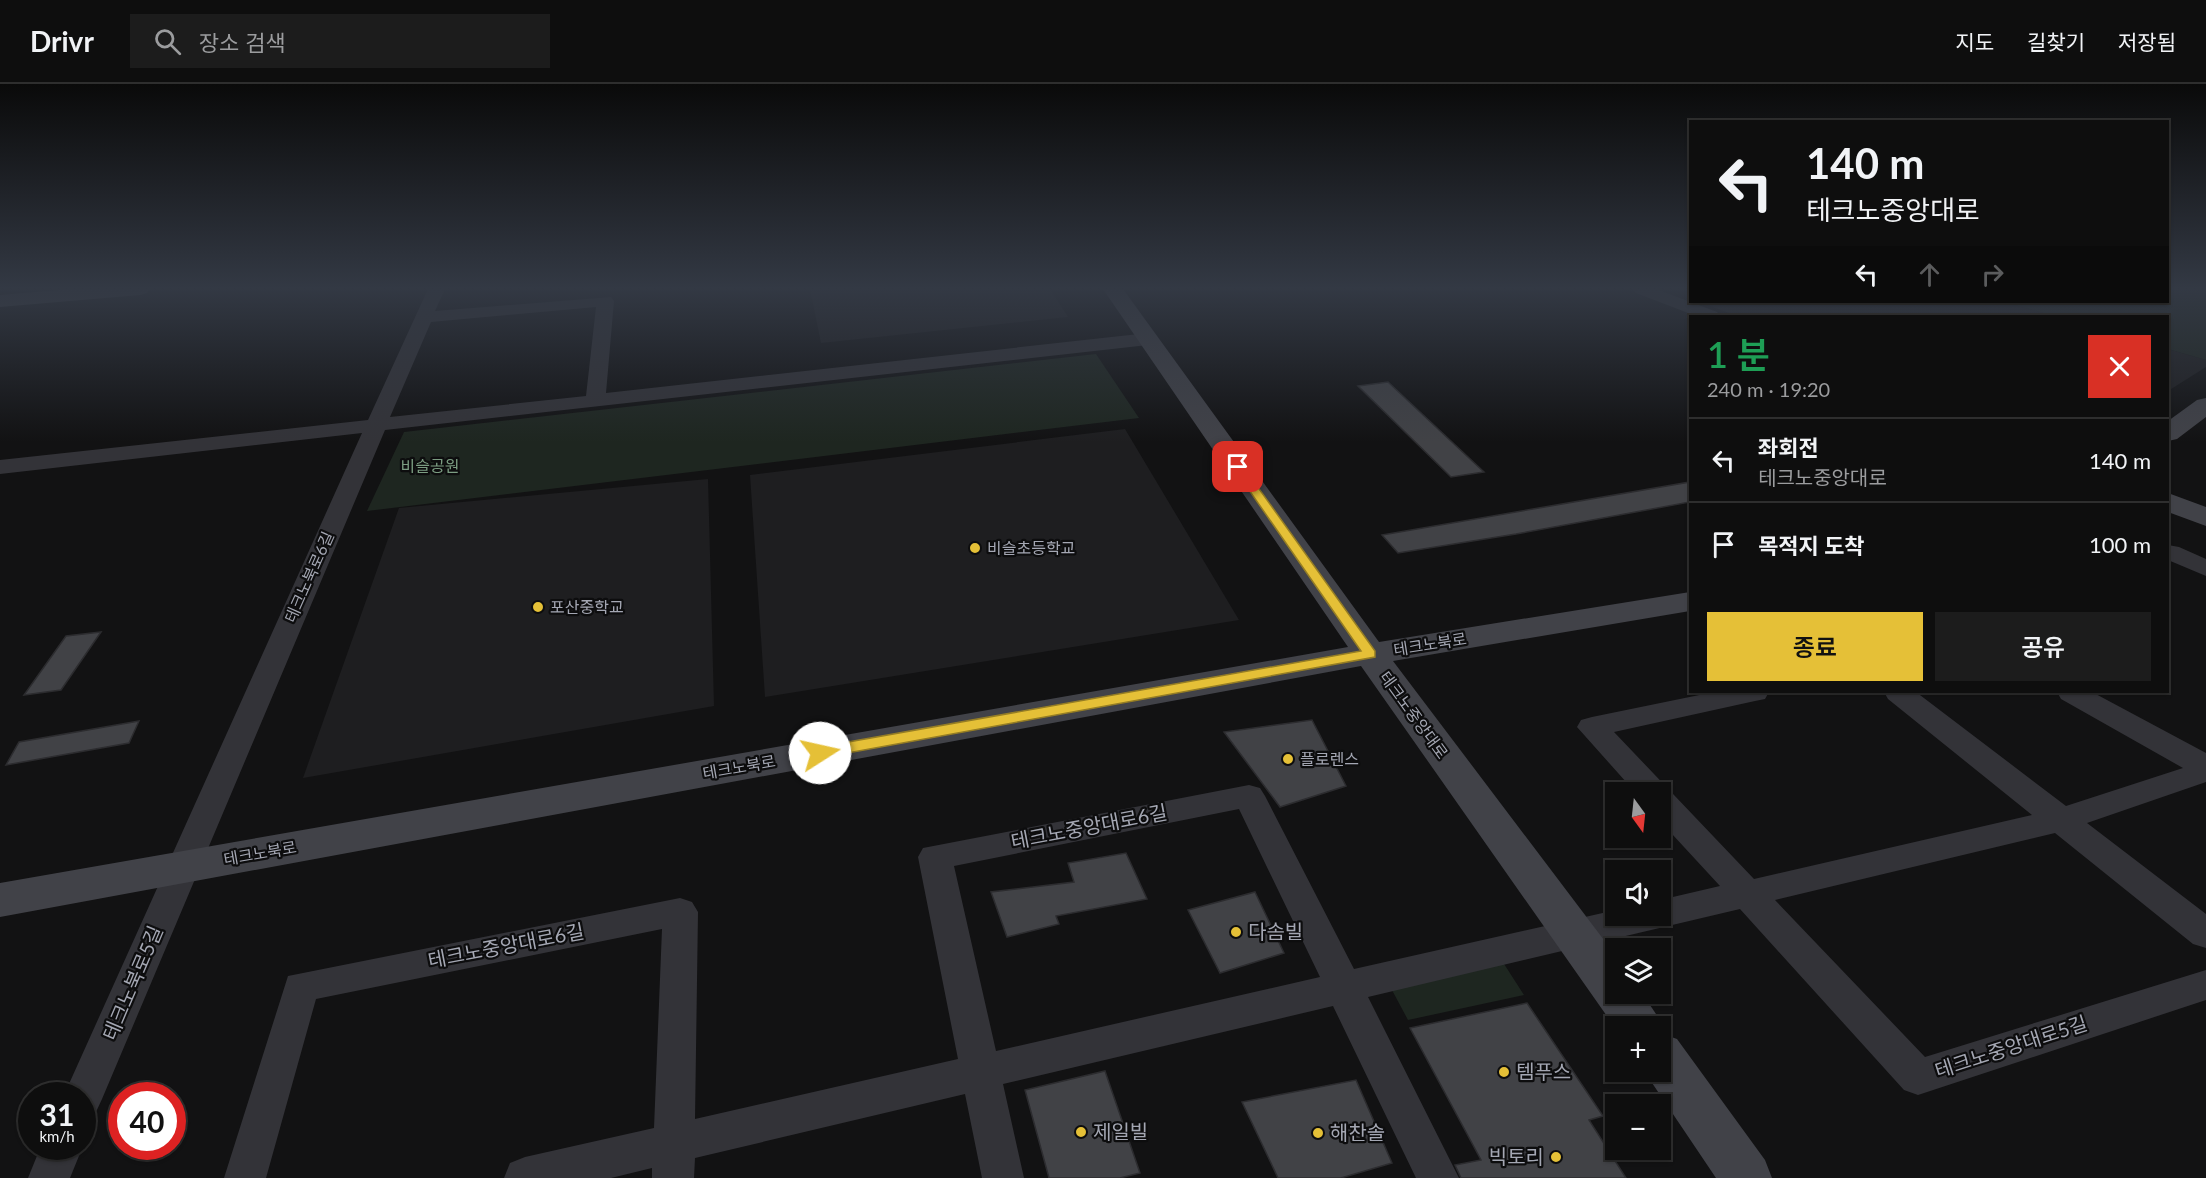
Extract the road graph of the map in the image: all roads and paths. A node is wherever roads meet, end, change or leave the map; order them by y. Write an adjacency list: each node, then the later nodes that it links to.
1 (413, 340): 7 (street, 테크노북로6길)
2 (601, 340): 5 (street)
3 (1139, 340): 5 (street)
4 (1149, 340): 15 (main road, 테크노중앙대로)
5 (595, 402): 7 (street)
6 (2206, 405): 8 (main road)
7 (375, 427): 9 (street); 23 (street, 테크노북로6길)
8 (2169, 433)
9 (0, 468)
10 (2169, 502): 11 (main road)
11 (2206, 517)
12 (2169, 552): 13 (street)
13 (2206, 568)
14 (1689, 601): 15 (main road, 테크노북로)
15 (1370, 654): 23 (main road, 테크노북로); 28 (main road, 테크노중앙대로)
16 (1750, 693): 20 (street)
17 (1899, 693): 22 (street)
18 (2073, 693): 19 (street)
19 (2206, 769): 22 (street)
20 (1644, 782)
21 (1671, 812): 24 (street, 테크노중앙대로5길)
22 (2061, 820): 24 (street); 29 (street)
23 (183, 867): 25 (main road, 테크노북로); 35 (street, 테크노북로5길)
24 (1747, 894): 26 (street); 31 (street, 테크노중앙대로5길)
25 (0, 900)
26 (1671, 911)
27 (1608, 926): 28 (street)
28 (1573, 934): 30 (main road, 테크노중앙대로); 32 (street)
29 (2206, 934)
30 (1605, 978)
31 (2206, 985)
32 (1346, 987): 34 (street); 34 (street, 테크노중앙대로6길); 42 (street, 테크노중앙대로6길)
33 (1671, 1070): 43 (main road)
34 (980, 1072): 37 (street); 41 (street, 테크노중앙대로6길)
35 (89, 1082)
36 (56, 1160): 38 (street)
37 (673, 1161): 39 (street, 테크노중앙대로6길); 40 (street)
38 (49, 1178)
39 (245, 1178)
40 (525, 1178)
41 (1002, 1178)
42 (1438, 1178)
43 (1746, 1178)

